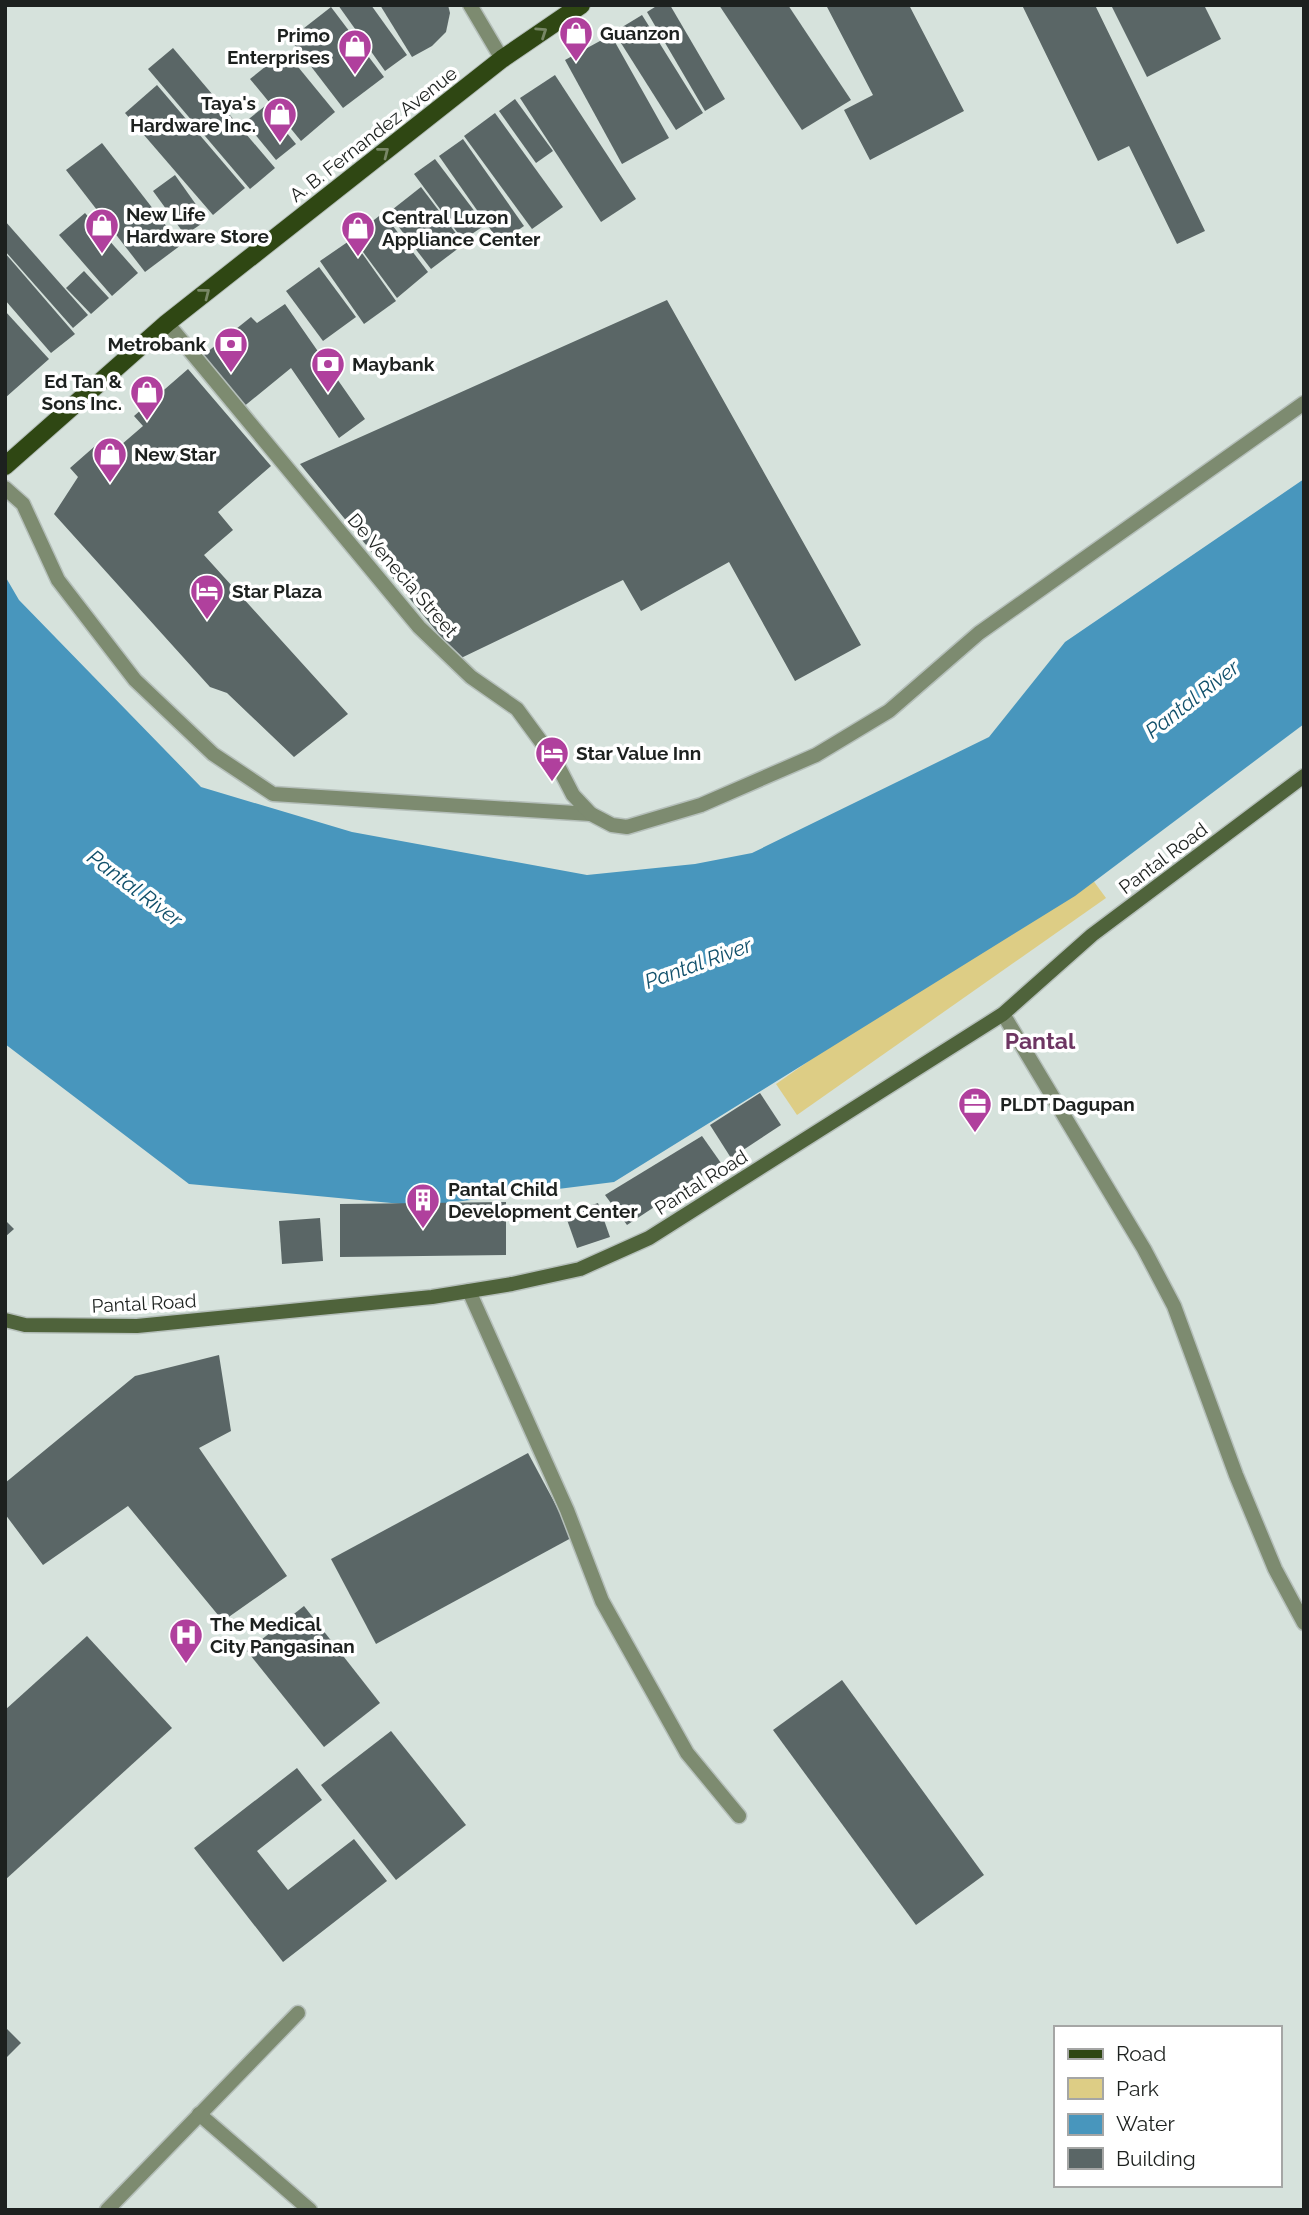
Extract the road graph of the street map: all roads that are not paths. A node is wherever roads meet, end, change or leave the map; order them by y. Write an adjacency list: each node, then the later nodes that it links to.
1 (470, 5): 3 (street)
2 (581, 5): 3 (main road, A. B. Fernandez Avenue, one-way to 2)
3 (502, 59): 4 (main road, A. B. Fernandez Avenue, one-way to 3)
4 (167, 323): 6 (main road, A. B. Fernandez Avenue); 9 (street, De Venecia Street)
5 (1304, 403): 9 (street, De Venecia Street)
6 (5, 466)
7 (5, 488): 9 (street)
8 (1304, 776): 10 (street, Pantal Road)
9 (591, 814)
10 (1003, 1014): 11 (street, Pantal Road); 13 (street)
11 (469, 1291): 12 (street, Pantal Road); 14 (street)
12 (5, 1320)
13 (1304, 1623)
14 (739, 1816)
15 (299, 2012): 16 (street)
16 (199, 2115): 17 (street); 18 (street)
17 (107, 2210)
18 (310, 2210)

